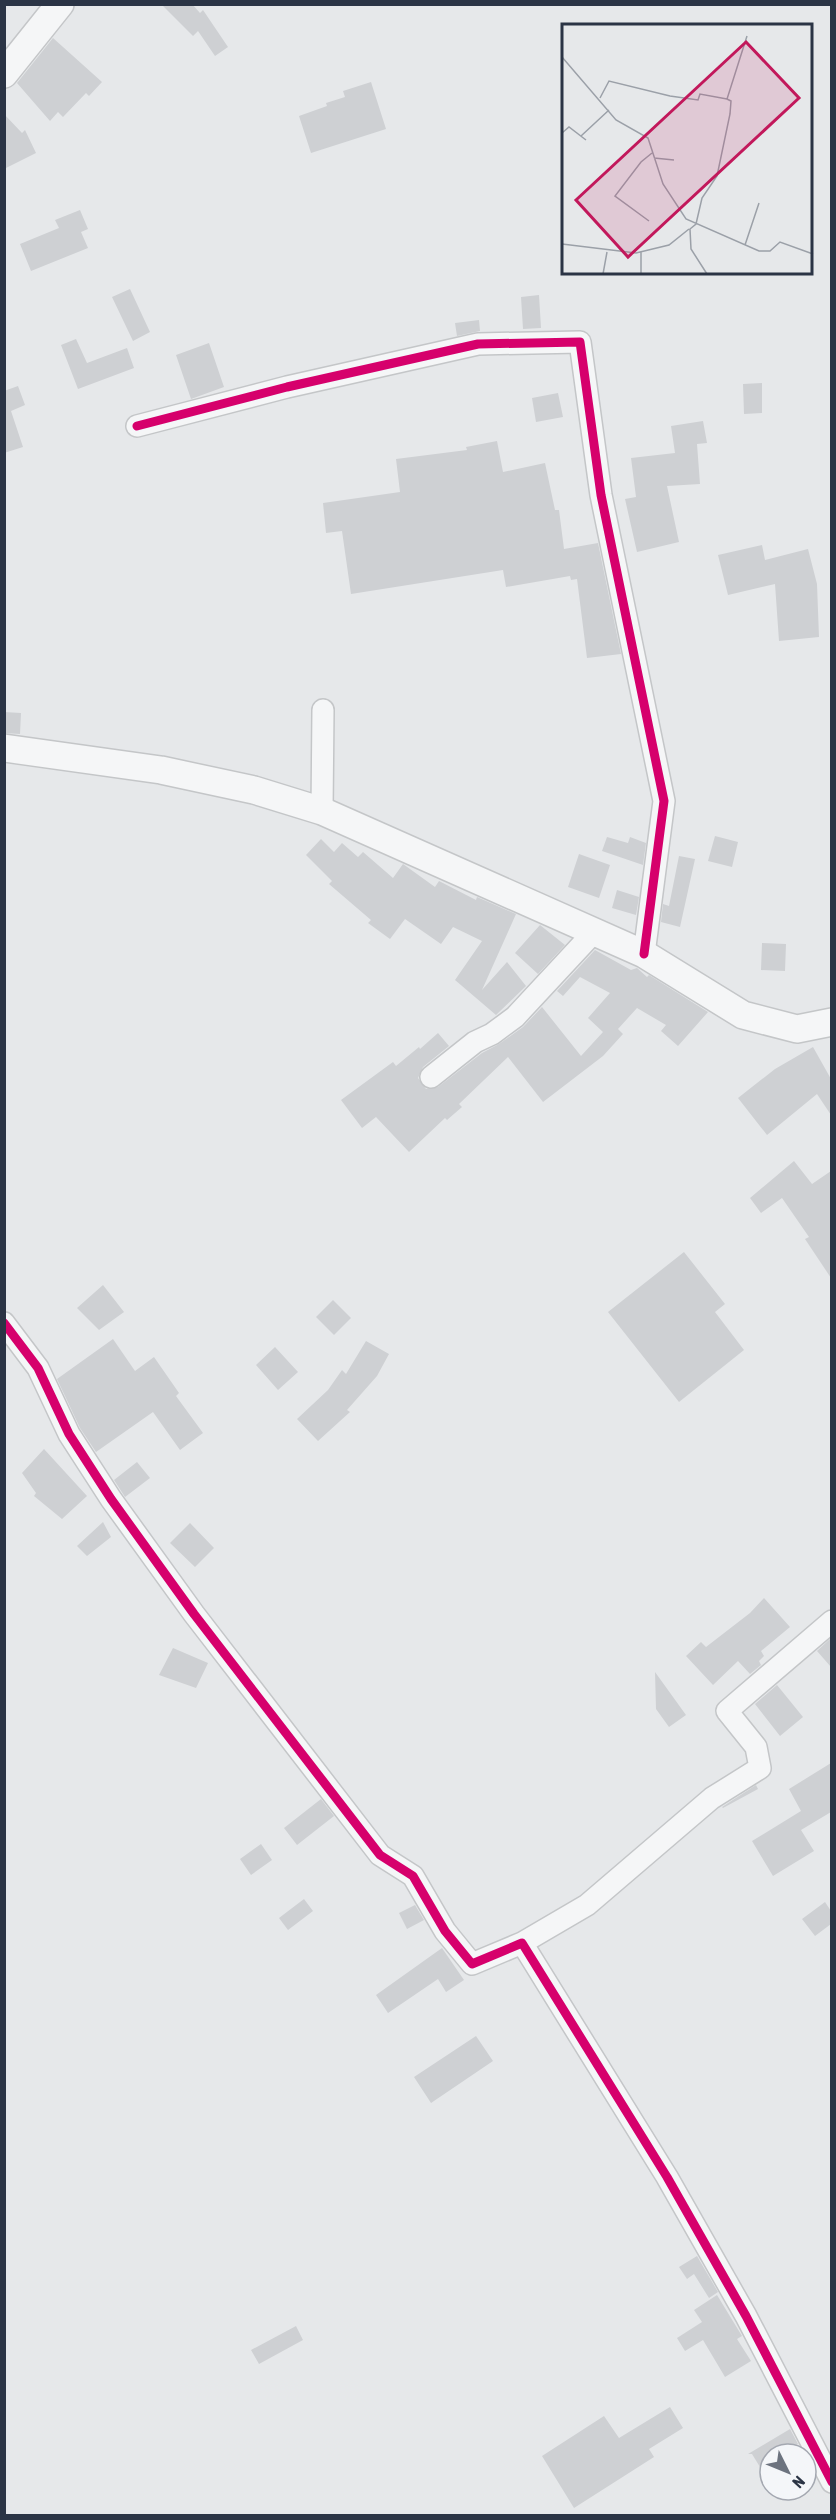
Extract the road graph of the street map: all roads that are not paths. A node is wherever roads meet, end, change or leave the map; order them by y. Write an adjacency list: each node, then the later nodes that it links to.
1 (60, 4): 2 (street)
2 (4, 74)
3 (137, 426): 8 (street)
4 (323, 710): 6 (street)
5 (4, 748): 6 (street)
6 (322, 811): 7 (street)
7 (594, 932): 8 (street); 10 (street)
8 (644, 954): 9 (street)
9 (831, 1022)
10 (431, 1077)
11 (4, 1323): 13 (street)
12 (831, 1621): 13 (street)
13 (522, 1943): 14 (street)
14 (831, 2482)

